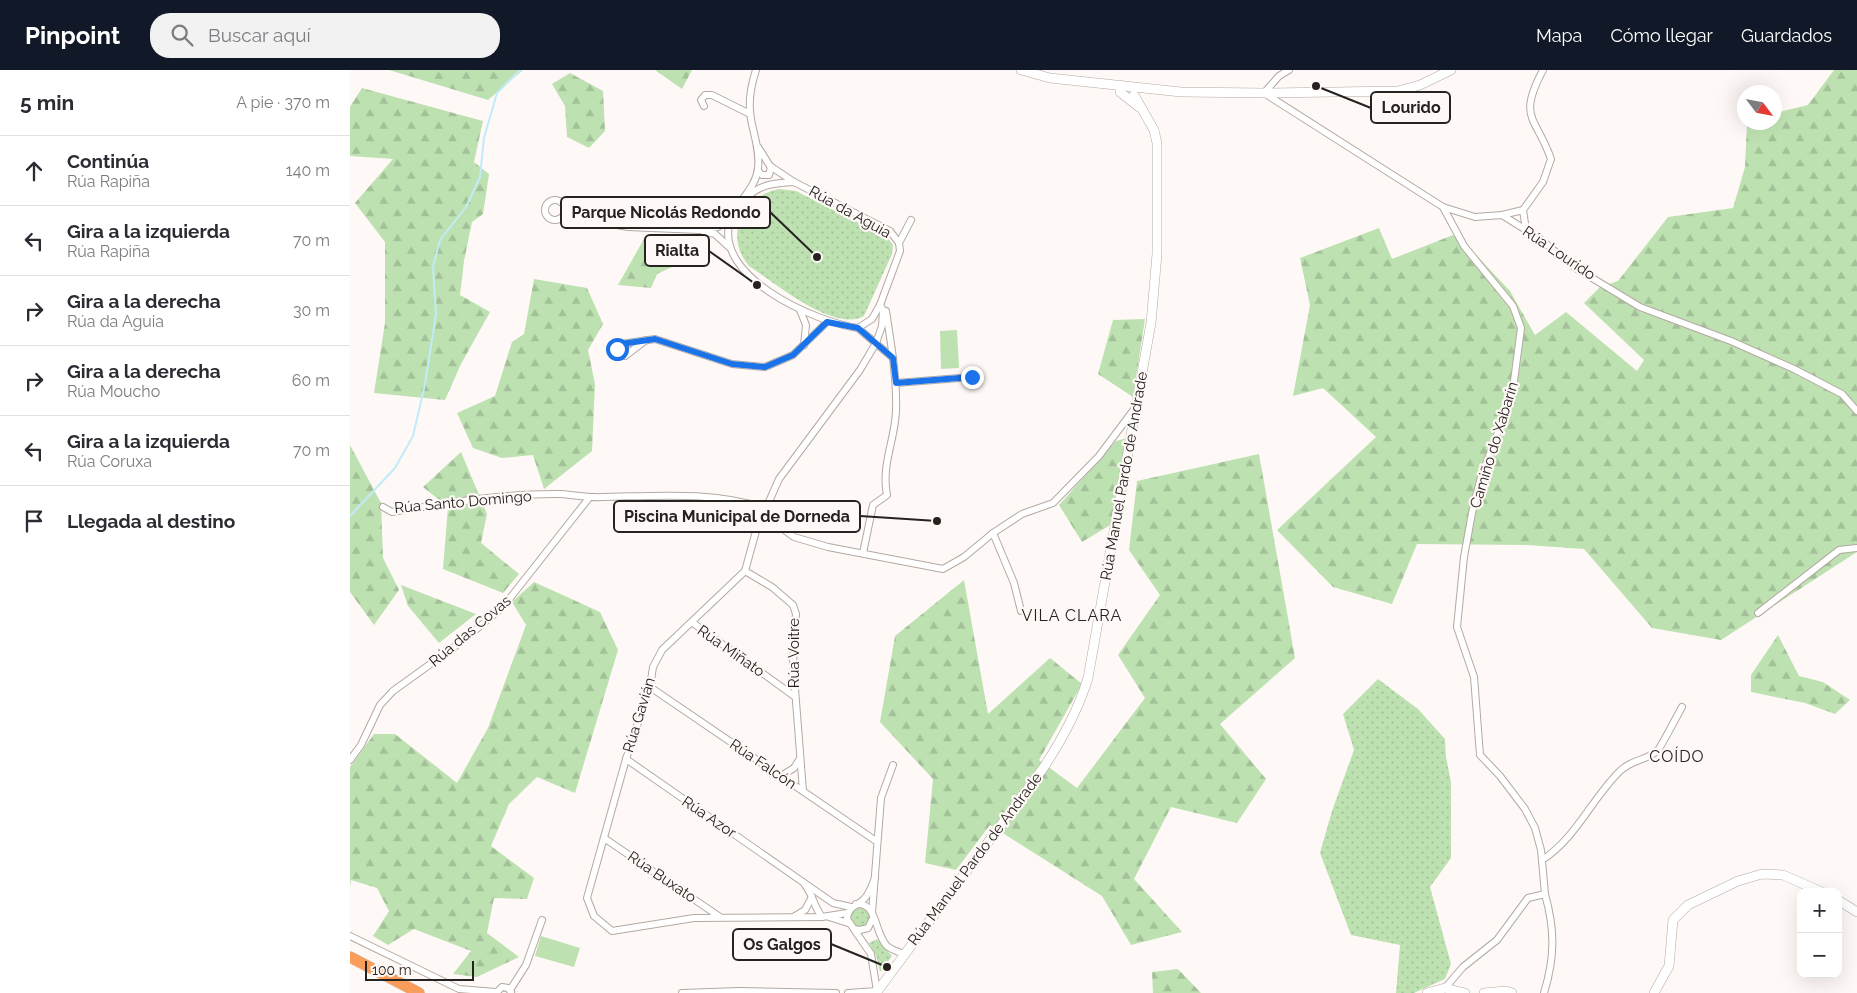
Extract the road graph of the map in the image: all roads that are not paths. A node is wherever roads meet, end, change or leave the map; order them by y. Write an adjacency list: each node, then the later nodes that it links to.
1 (756, 70): 11 (street, Rúa da Aguia)
2 (1021, 70): 7 (street)
3 (1289, 70): 6 (street)
4 (1452, 70): 9 (street)
5 (1543, 70): 19 (street)
6 (1278, 73): 9 (street)
7 (1120, 85): 8 (street); 8 (street)
8 (1131, 93): 9 (street); 39 (street, Rúa Manuel Pardo de Andrade)
9 (1264, 93): 18 (street)
10 (704, 106): 11 (street)
11 (750, 114): 12 (street, Rúa da Aguia)
12 (758, 146): 13 (street, Rúa da Aguia); 14 (street, Rúa da Aguia)
13 (771, 167): 14 (street); 15 (street, Rúa da Aguia)
14 (758, 171): 17 (street, Rúa da Aguia)
15 (794, 182): 17 (street, Rúa da Aguia); 26 (street, Rúa da Aguia)
16 (561, 201): 21 (street); 21 (street); 22 (street)
17 (739, 204): 24 (street); 27 (street, Rúa da Aguia)
18 (1443, 207): 20 (street); 62 (street, Camiño do Xabarín)
19 (1524, 210): 20 (street); 25 (street)
20 (1502, 215): 25 (street, Rúa Lourido)
21 (559, 220): 22 (street)
22 (591, 220): 24 (street)
23 (911, 220): 26 (street)
24 (699, 230): 27 (street)
25 (1526, 230): 40 (street, Rúa Lourido)
26 (899, 243): 28 (street, Rúa da Aguia)
27 (729, 247): 30 (street)
28 (883, 297): 29 (street, Rúa da Aguia); 36 (street)
29 (880, 305): 32 (street, Rúa da Aguia); 34 (street, Rúa da Aguia)
30 (800, 310): 31 (street); 35 (street)
31 (827, 322): 32 (street); 35 (street)
32 (858, 328): 34 (street)
33 (646, 340): 33 (street); 35 (street)
34 (876, 343): 36 (street); 43 (street, Rúa Gavián)
35 (804, 344)
36 (893, 358): 38 (street)
37 (972, 377): 38 (street)
38 (896, 383): 46 (street)
39 (1137, 405): 44 (street); 79 (street, Rúa Manuel Pardo de Andrade)
40 (1857, 411)
41 (589, 498): 42 (street, Rúa Santo Domingo); 43 (street, Rúa Santo Domingo); 54 (street, Rúa das Covas)
42 (383, 507)
43 (764, 508): 46 (street); 47 (street, Rúa Gavián)
44 (993, 533): 46 (street); 48 (street)
45 (1857, 548): 49 (street)
46 (863, 553)
47 (745, 571): 50 (street, Rúa Gavián); 52 (street, Rúa Voitre)
48 (1021, 611)
49 (1758, 613)
50 (692, 623): 51 (street, Rúa Gavián); 52 (street, Rúa Miñato)
51 (650, 687): 55 (street, Rúa Gavián); 58 (street, Rúa Falcón)
52 (794, 696): 56 (street, Rúa Voitre)
53 (1682, 707): 62 (street)
54 (350, 760)
55 (626, 760): 60 (street, Rúa Gavián); 63 (street, Rúa Azor)
56 (799, 760): 58 (street); 59 (street, Rúa Voitre)
57 (893, 765): 61 (street)
58 (782, 776): 59 (street, Rúa Falcón)
59 (803, 791): 61 (street, Rúa Falcón)
60 (604, 838): 73 (street, Rúa Buxato); 73 (street, Rúa Gavián)
61 (876, 841): 64 (street)
62 (1542, 860): 66 (street, Camiño do Xabarín)
63 (793, 874): 67 (street, Rúa Azor); 69 (street, Rúa Azor)
64 (874, 878): 69 (street); 72 (street)
65 (1813, 888): 94 (street)
66 (1545, 894): 81 (street); 93 (street, Camiño do Xabarín)
67 (812, 897): 71 (street); 74 (street, Rúa Azor)
68 (1842, 903): 70 (street)
69 (851, 908): 72 (street); 74 (street, Rúa Gavián); 76 (street)
70 (1857, 912)
71 (794, 916): 73 (street, Rúa Gavián); 74 (street, Rúa Gavián)
72 (873, 916): 77 (street); 79 (street)
73 (720, 917)
74 (825, 917): 76 (street, Rúa Gavián)
75 (542, 920): 82 (street)
76 (848, 923): 77 (street)
77 (854, 929): 83 (street)
78 (350, 936): 85 (street)
79 (905, 954): 83 (street, Rúa Manuel Pardo de Andrade)
80 (350, 957): 84 (highway)
81 (1445, 988): 89 (street); 90 (street)
82 (511, 991): 85 (street)
83 (879, 992): 88 (street)
84 (419, 993)
85 (496, 993)
86 (682, 993): 87 (street)
87 (836, 993)
88 (848, 993)
89 (1427, 993)
90 (1465, 993)
91 (1484, 993): 92 (street)
92 (1512, 993)
93 (1544, 993)
94 (1654, 993)

